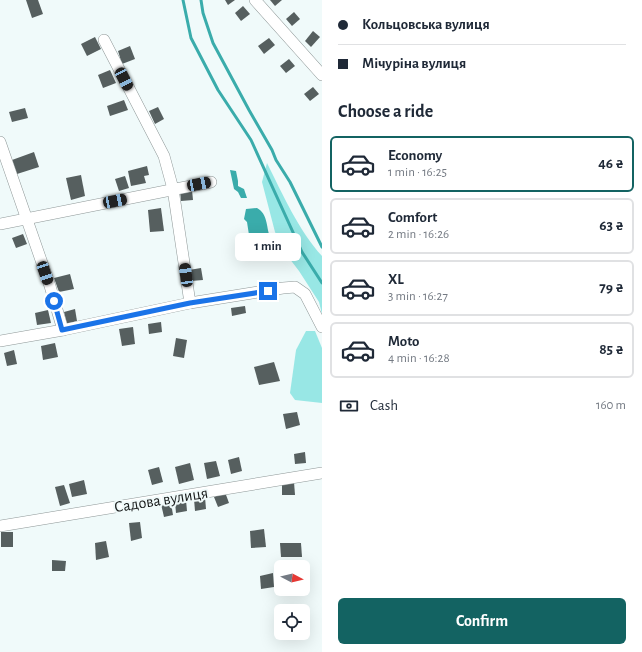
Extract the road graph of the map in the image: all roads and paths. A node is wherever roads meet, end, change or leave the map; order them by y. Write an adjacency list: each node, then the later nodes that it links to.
1 (255, 0): 3 (street)
2 (104, 40): 6 (street)
3 (322, 76)
4 (0, 142): 7 (street)
5 (212, 182): 6 (street)
6 (173, 189): 7 (street); 9 (street)
7 (27, 218): 8 (street); 11 (street)
8 (0, 224)
9 (190, 303): 10 (street); 11 (street)
10 (322, 327)
11 (62, 330): 12 (street)
12 (0, 341)
13 (322, 473): 14 (street, Садова вулиця)
14 (0, 526)

